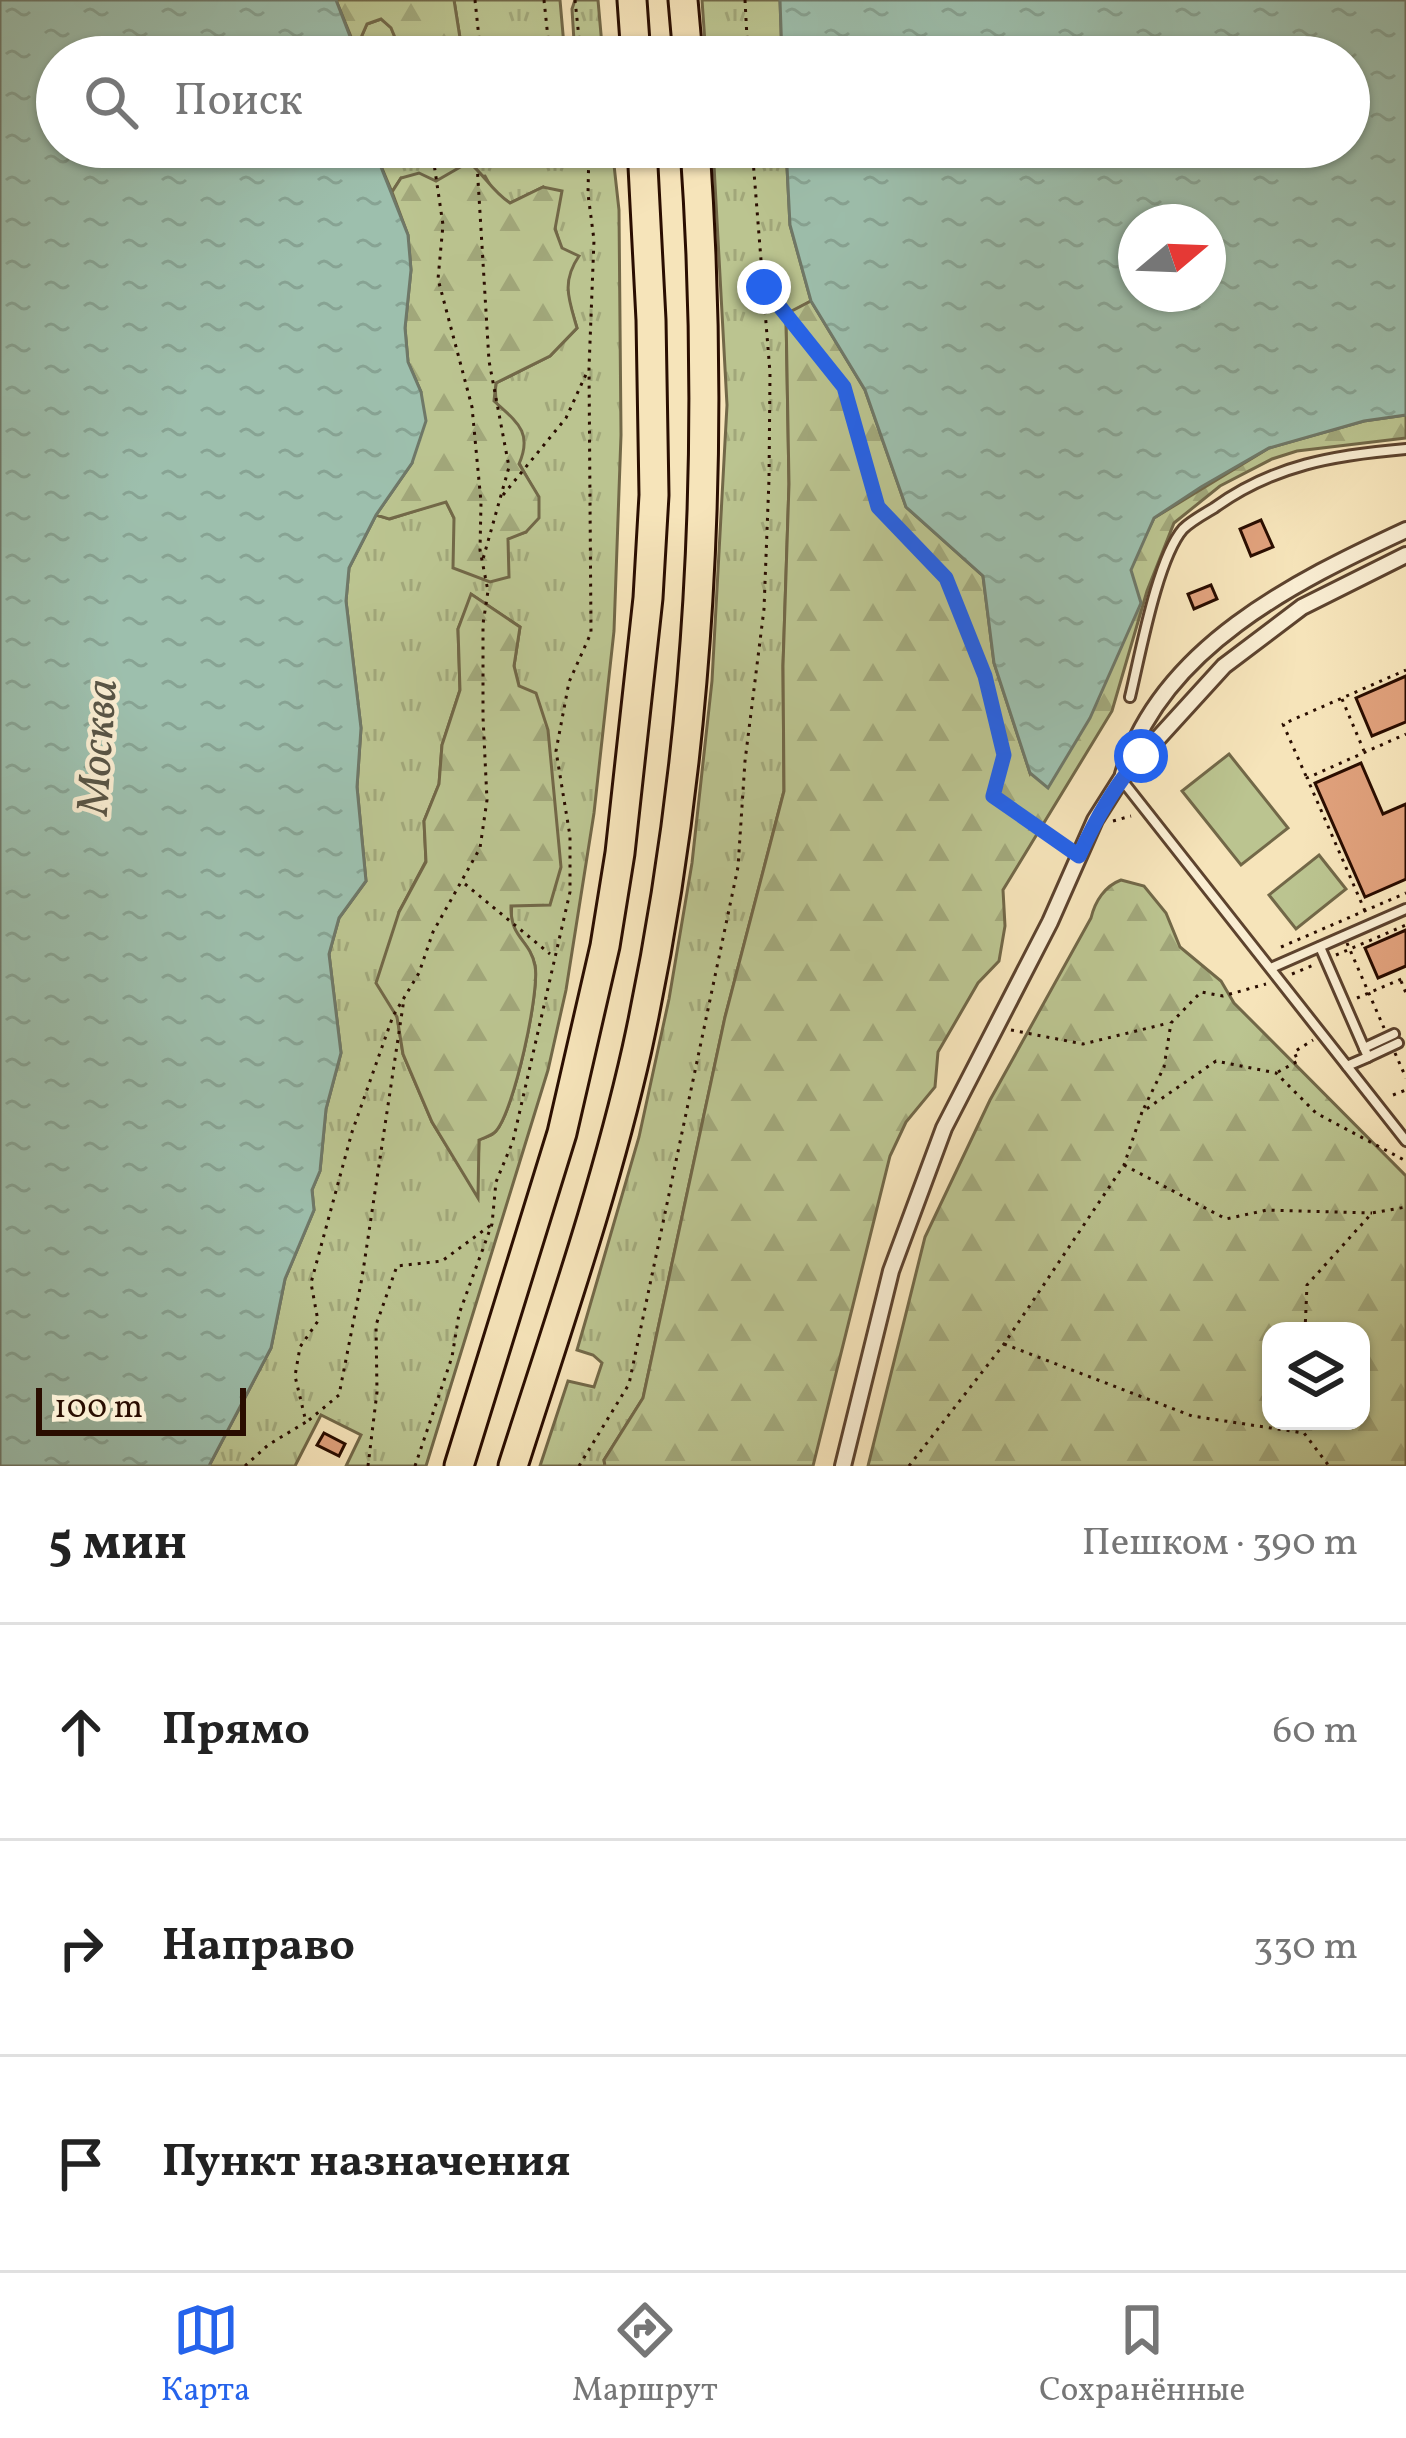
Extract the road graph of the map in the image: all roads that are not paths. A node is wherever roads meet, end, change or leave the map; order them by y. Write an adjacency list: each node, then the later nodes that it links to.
1 (632, 0): 3 (highway)
2 (683, 0): 4 (highway)
3 (635, 36)
4 (686, 36)
5 (643, 168): 19 (highway)
6 (696, 168): 20 (highway)
7 (1406, 448): 10 (lane)
8 (1406, 530): 11 (street)
9 (1406, 555): 11 (street)
10 (1130, 697)
11 (1121, 778): 14 (lane); 21 (street)
12 (1406, 909): 13 (lane)
13 (1320, 947): 14 (lane); 16 (lane)
14 (1271, 968): 17 (lane)
15 (1393, 1040): 16 (lane)
16 (1366, 1052): 17 (lane)
17 (1347, 1066): 18 (lane)
18 (1406, 1141)
19 (459, 1466)
20 (513, 1466)
21 (843, 1466)

